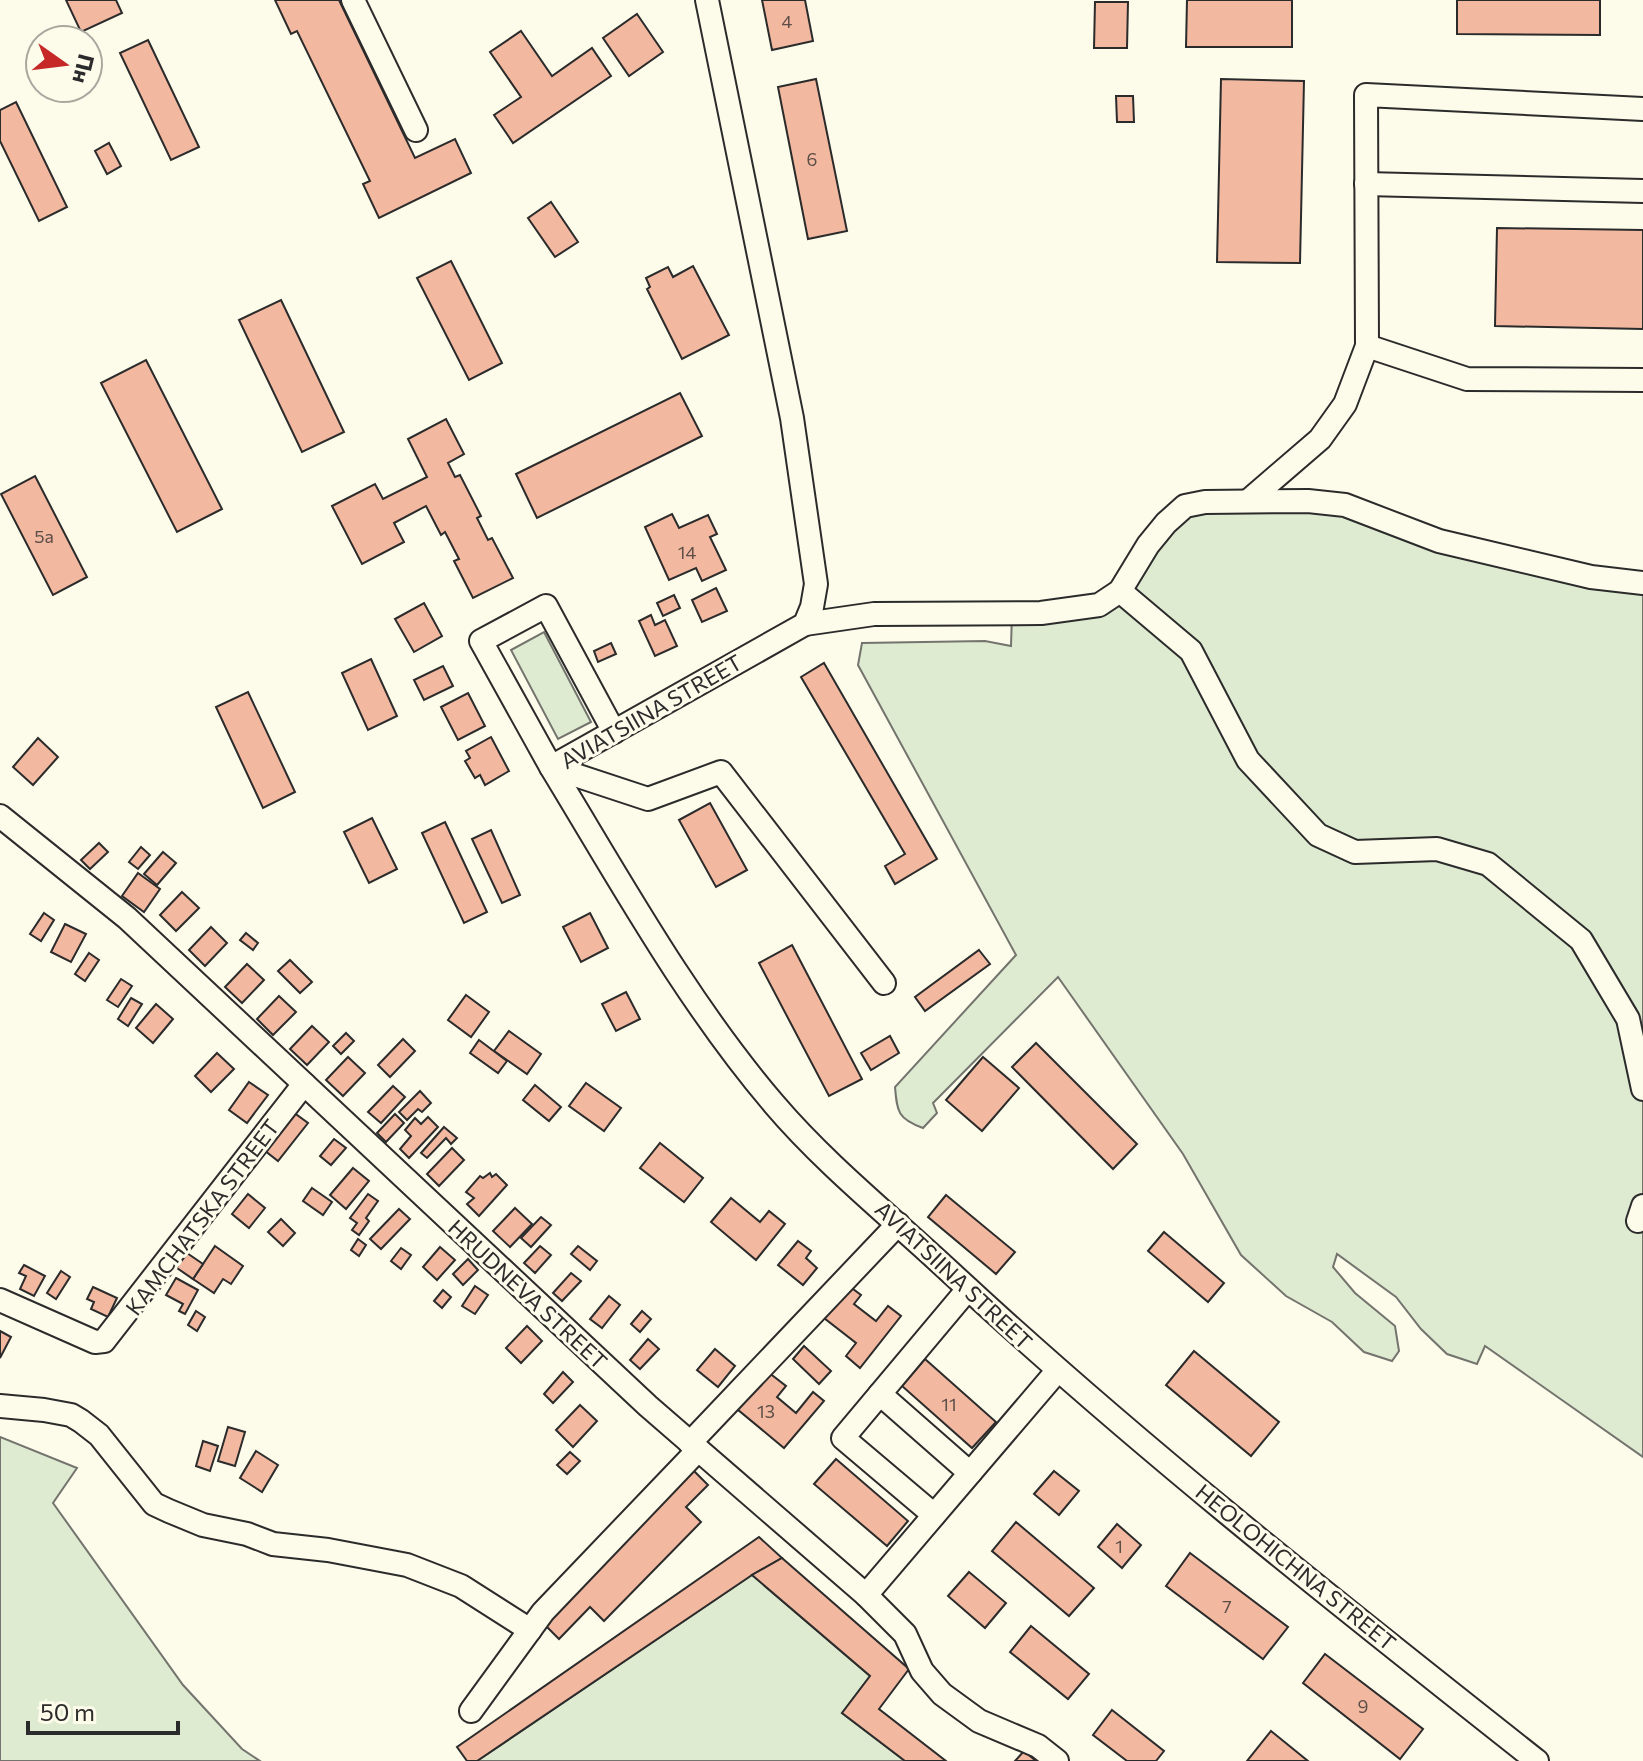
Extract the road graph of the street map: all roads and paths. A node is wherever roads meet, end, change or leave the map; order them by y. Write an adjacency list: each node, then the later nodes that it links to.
1 (353, 0): 4 (street)
2 (707, 0): 12 (street)
3 (1643, 109): 5 (street)
4 (416, 130)
5 (1366, 184): 6 (street); 7 (street)
6 (1643, 191)
7 (1367, 346): 8 (street); 9 (street)
8 (1643, 380)
9 (1248, 501): 10 (street); 11 (street)
10 (1643, 583)
11 (1120, 591): 12 (street); 18 (street)
12 (805, 624): 13 (street, AVIATSIINA STREET)
13 (614, 732): 14 (street, AVIATSIINA STREET); 14 (street)
14 (551, 767): 16 (street); 19 (street, AVIATSIINA STREET)
15 (0, 816): 17 (street, HRUDNEVA STREET)
16 (884, 983)
17 (304, 1084): 21 (street, KAMCHATSKA STREET); 25 (street, HRUDNEVA STREET)
18 (1643, 1089)
19 (898, 1224): 20 (street, AVIATSIINA STREET); 25 (street)
20 (968, 1289): 22 (street, AVIATSIINA STREET); 23 (street)
21 (0, 1300)
22 (1058, 1370): 26 (street); 32 (street, HEOLOHICHNA STREET)
23 (880, 1394): 26 (street); 27 (street)
24 (0, 1406): 29 (street)
25 (694, 1446): 28 (street, HRUDNEVA STREET); 29 (street)
26 (970, 1473): 27 (street)
27 (934, 1515): 28 (street)
28 (866, 1595): 31 (street, HRUDNEVA STREET)
29 (530, 1630): 30 (street)
30 (471, 1711)
31 (1057, 1761)
32 (1537, 1761)

